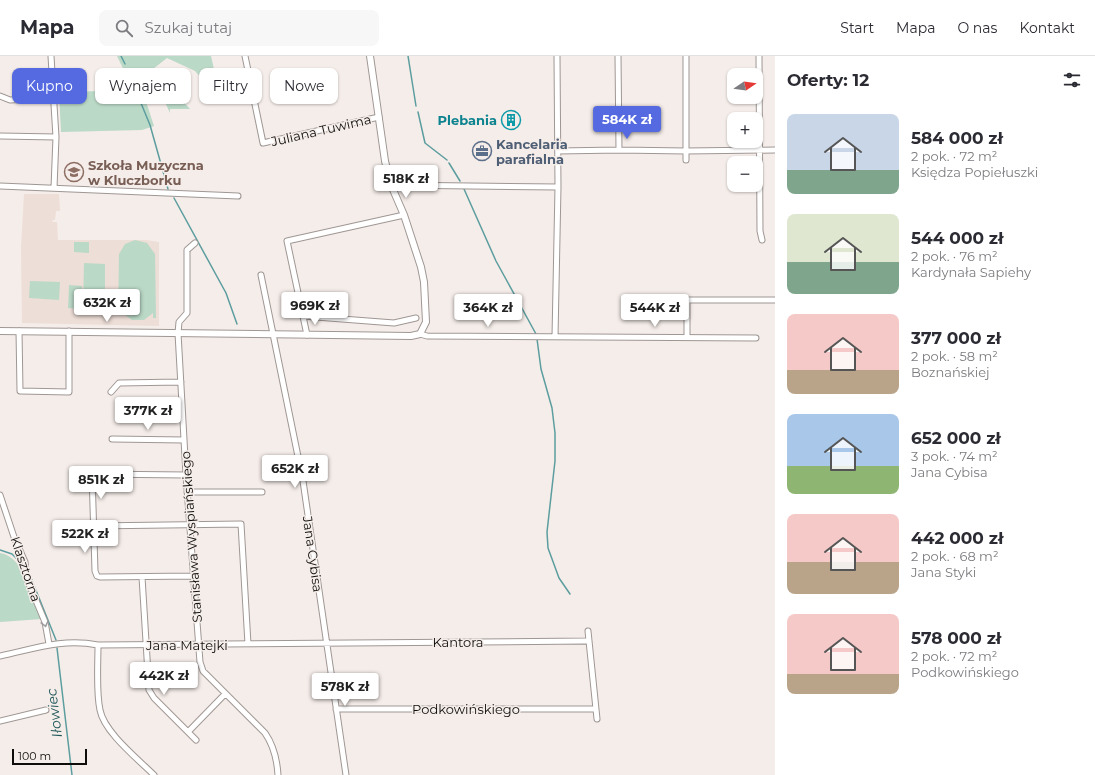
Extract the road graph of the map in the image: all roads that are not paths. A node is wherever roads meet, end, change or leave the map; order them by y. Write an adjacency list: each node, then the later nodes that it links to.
1 (51, 56): 8 (street)
2 (245, 56): 12 (street, Juliana Tuwima)
3 (370, 56): 12 (street)
4 (557, 56): 18 (street)
5 (618, 56): 15 (street)
6 (686, 56): 19 (street)
7 (759, 56): 16 (street)
8 (52, 68)
9 (0, 96): 10 (street)
10 (12, 100)
11 (54, 104): 14 (street)
12 (379, 117): 21 (street)
13 (0, 136): 14 (street)
14 (56, 137): 24 (street)
15 (619, 150): 18 (street); 19 (street)
16 (759, 150): 17 (street); 19 (street); 27 (street)
17 (775, 150)
18 (558, 151): 23 (street)
19 (686, 151): 20 (street)
20 (686, 160)
21 (391, 185): 23 (street); 26 (street)
22 (0, 186): 24 (street)
23 (558, 187): 40 (street)
24 (54, 188): 25 (street)
25 (238, 196)
26 (404, 215): 31 (street); 38 (street)
27 (762, 240)
28 (195, 243): 36 (street)
29 (261, 275): 37 (street, Jana Cybisa)
30 (775, 300): 41 (street)
31 (303, 316): 32 (street); 39 (street)
32 (416, 318)
33 (0, 330): 34 (street)
34 (19, 331): 35 (street); 35 (street)
35 (69, 332): 36 (street)
36 (178, 333): 37 (street); 43 (street, Stanisława Wyspiańskiego)
37 (274, 334): 39 (street); 57 (street, Jana Cybisa)
38 (420, 334): 39 (street); 40 (street)
39 (307, 335)
40 (555, 337): 41 (street)
41 (687, 337): 42 (street)
42 (756, 338)
43 (181, 382): 44 (street); 46 (street, Stanisława Wyspiańskiego)
44 (111, 392)
45 (112, 439): 46 (street)
46 (184, 440): 47 (street, Stanisława Wyspiańskiego)
47 (186, 475): 48 (street, Stanisława Wyspiańskiego); 52 (street)
48 (188, 492): 49 (street); 51 (street, Stanisława Wyspiańskiego)
49 (262, 492)
50 (0, 495): 58 (street, Klasztorna, one-way to 58)
51 (190, 524): 52 (street); 54 (street, Stanisława Wyspiańskiego); 59 (street)
52 (93, 526): 53 (street)
53 (142, 576): 54 (street); 61 (street)
54 (194, 576): 62 (street, Stanisława Wyspiańskiego)
55 (588, 631): 56 (street)
56 (589, 641): 57 (street, Kantora); 66 (street)
57 (326, 642): 59 (street, Jana Matejki); 65 (street, Jana Cybisa)
58 (49, 644): 60 (street, Jana Matejki); 63 (street, Jana Matejki)
59 (248, 644): 62 (street, Jana Matejki)
60 (98, 645): 61 (street, Jana Matejki); 72 (street)
61 (146, 645): 62 (street, Jana Matejki); 70 (street)
62 (199, 646): 64 (street, Stanisława Wyspiańskiego)
63 (0, 656)
64 (226, 694): 70 (street); 73 (street, Stanisława Wyspiańskiego)
65 (336, 709): 66 (street, Podkowińskiego); 74 (street, Jana Cybisa)
66 (596, 709): 68 (street)
67 (46, 710): 69 (street)
68 (597, 719)
69 (0, 720)
70 (188, 732): 71 (street)
71 (196, 740)
72 (154, 775)
73 (278, 775)
74 (346, 775)

